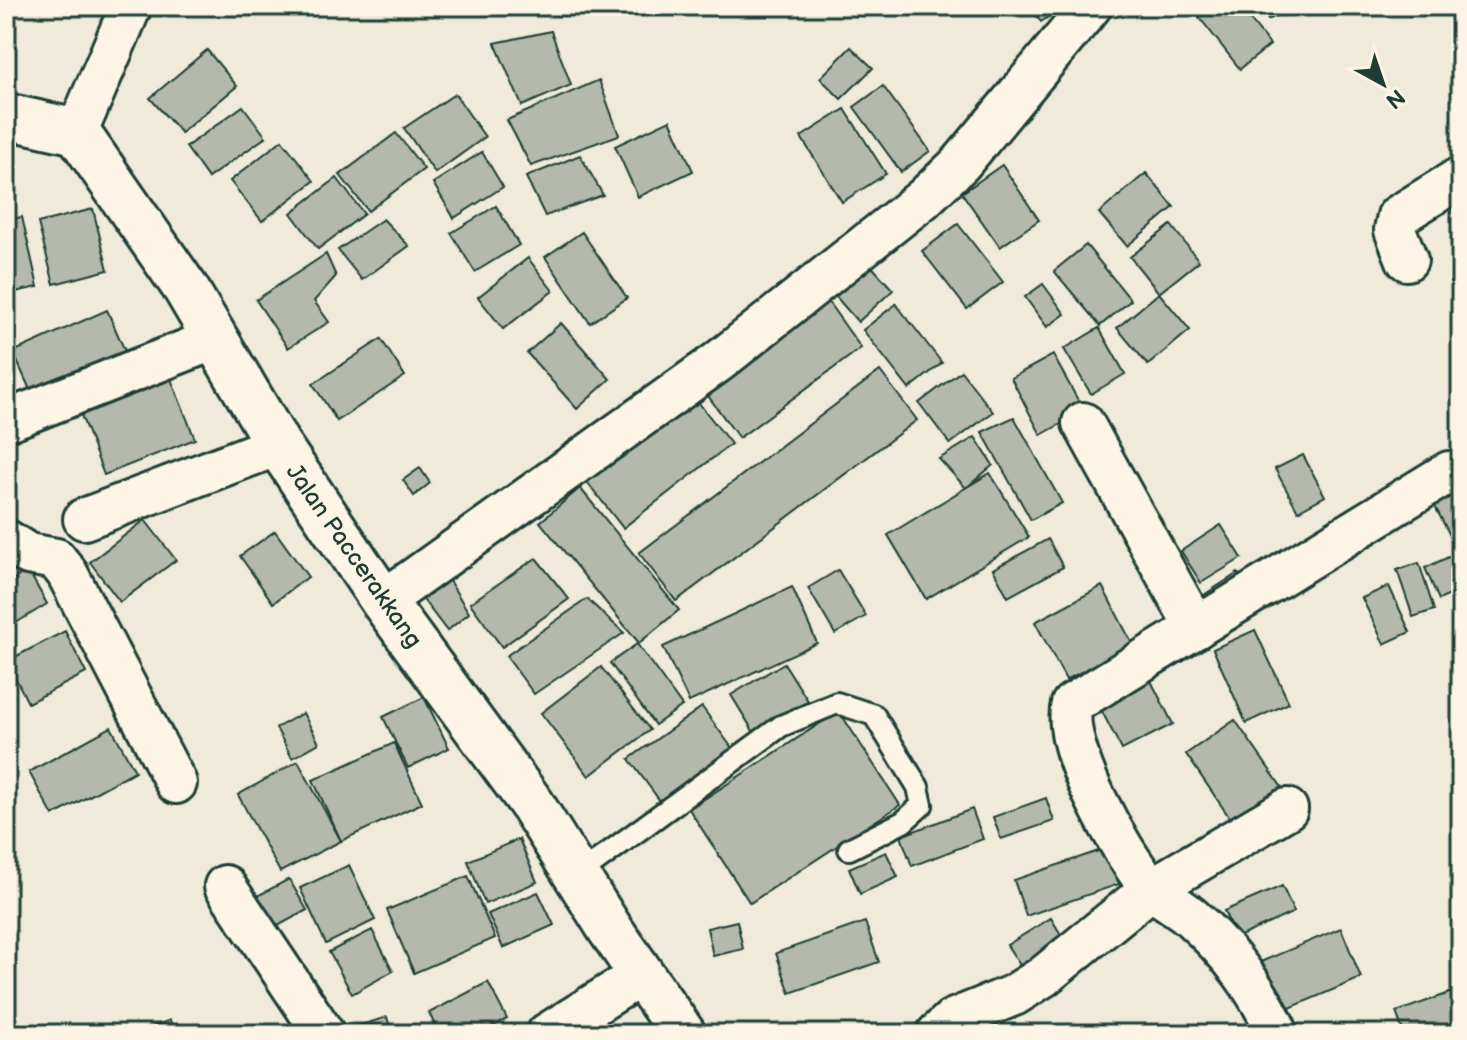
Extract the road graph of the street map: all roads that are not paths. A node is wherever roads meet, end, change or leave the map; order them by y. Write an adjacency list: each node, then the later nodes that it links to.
1 (131, 6): 4 (street)
2 (1091, 6): 14 (street)
3 (6, 116): 4 (main road)
4 (77, 132): 7 (main road, Jalan Paccerakkang)
5 (1461, 177): 6 (street)
6 (1407, 260)
7 (215, 339): 8 (street); 10 (main road, Jalan Paccerakkang)
8 (6, 421)
9 (1083, 423): 15 (street)
10 (278, 445): 12 (street); 14 (main road, Jalan Paccerakkang)
11 (1449, 472): 15 (street)
12 (84, 519)
13 (6, 540): 16 (street)
14 (383, 601): 19 (main road, Jalan Paccerakkang)
15 (1196, 628): 21 (street)
16 (176, 783)
17 (1287, 809): 21 (street)
18 (849, 849): 19 (lane)
19 (578, 875): 22 (main road, Jalan Paccerakkang)
20 (225, 886): 23 (street)
21 (1151, 889): 26 (street); 27 (street)
22 (641, 975): 24 (street); 25 (main road, Jalan Paccerakkang)
23 (324, 1034)
24 (547, 1034)
25 (683, 1034)
26 (937, 1034)
27 (1278, 1034)

